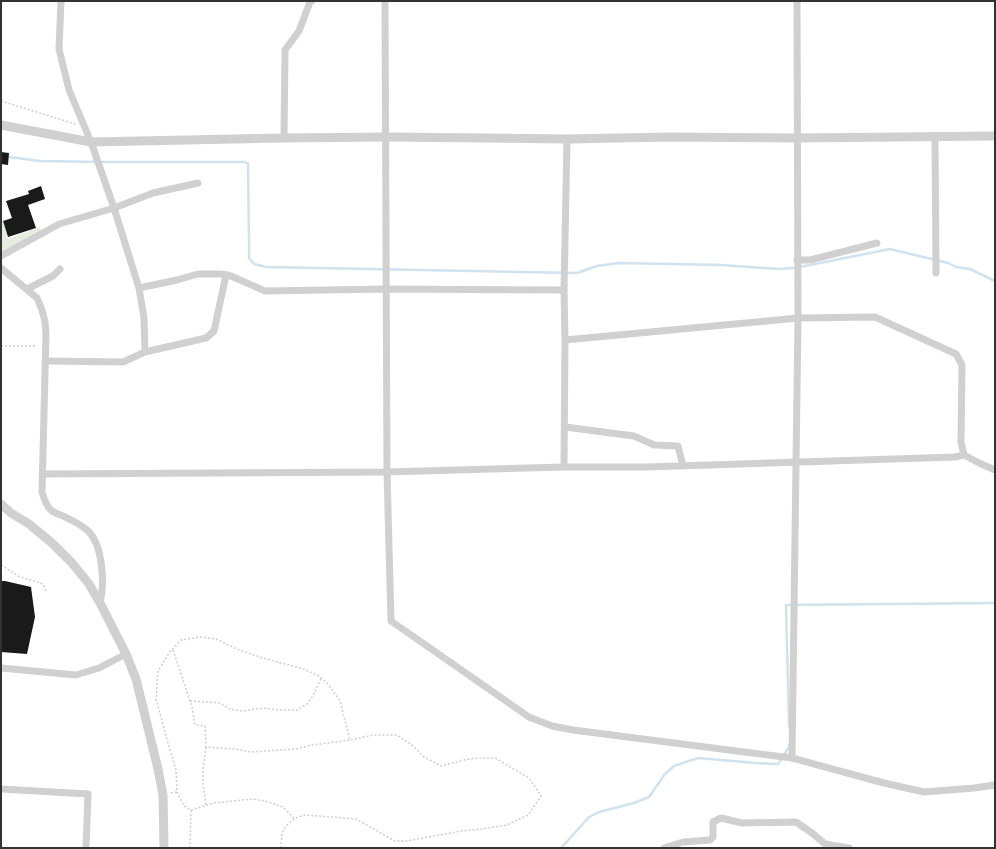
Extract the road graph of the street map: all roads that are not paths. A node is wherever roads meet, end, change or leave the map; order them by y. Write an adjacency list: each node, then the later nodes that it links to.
1 (60, 1): 12 (street)
2 (312, 1): 8 (street)
3 (385, 1): 9 (street)
4 (797, 1): 10 (street)
5 (1, 125): 12 (street)
6 (935, 136): 7 (street); 10 (street); 20 (street)
7 (995, 136)
8 (284, 138): 9 (street); 12 (street)
9 (386, 138): 11 (street); 24 (street)
10 (797, 138): 11 (street); 17 (street)
11 (567, 139): 25 (street)
12 (91, 142): 14 (street)
13 (198, 183): 14 (street)
14 (114, 208): 16 (street); 22 (street)
15 (877, 243): 17 (street)
16 (1, 256)
17 (798, 260): 26 (street)
18 (1, 268): 23 (street)
19 (60, 269): 23 (street)
20 (936, 273)
21 (226, 275): 22 (street); 24 (street); 28 (street)
22 (139, 288): 28 (street)
23 (27, 289): 29 (street)
24 (386, 290): 25 (street); 36 (street)
25 (564, 290): 27 (street)
26 (798, 318): 27 (street); 31 (street); 32 (street)
27 (565, 340): 30 (street)
28 (145, 352): 29 (street)
29 (45, 361): 37 (street)
30 (564, 427): 33 (street); 34 (street)
31 (964, 456): 32 (street); 35 (street)
32 (796, 463): 33 (street); 42 (street)
33 (682, 466): 34 (street)
34 (564, 467): 36 (street)
35 (995, 470)
36 (387, 472): 37 (street); 42 (street)
37 (43, 474): 39 (street)
38 (1, 504): 39 (street)
39 (100, 603): 40 (street)
40 (126, 654): 41 (street); 46 (street)
41 (1, 668)
42 (792, 758): 43 (street)
43 (995, 785)
44 (1, 789): 45 (street)
45 (86, 848)
46 (164, 848)
47 (664, 848): 48 (street)
48 (849, 848)

